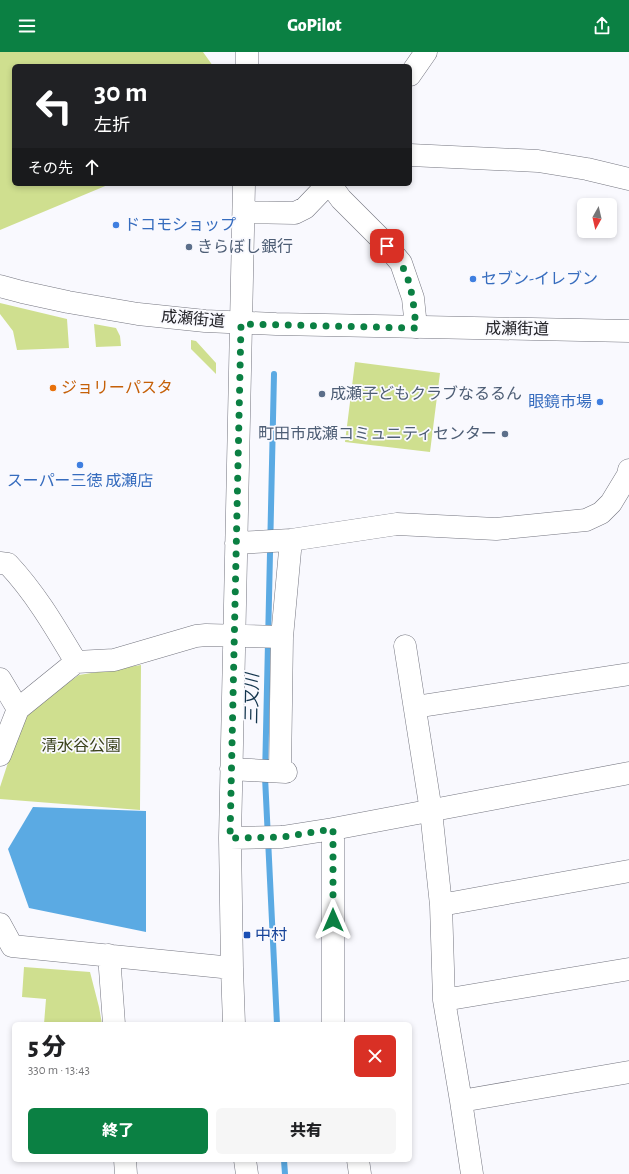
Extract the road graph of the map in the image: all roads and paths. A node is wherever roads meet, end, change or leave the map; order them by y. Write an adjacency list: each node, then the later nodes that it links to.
1 (247, 52): 3 (street)
2 (426, 52): 4 (street)
3 (247, 64)
4 (412, 72)
5 (412, 155): 6 (street)
6 (629, 178)
7 (244, 186): 10 (street)
8 (327, 186): 10 (street)
9 (331, 186): 13 (street)
10 (244, 212): 12 (street)
11 (0, 286): 12 (street, 成瀬街道)
12 (241, 324): 13 (street, 成瀬街道); 17 (street)
13 (416, 328): 14 (street, 成瀬街道)
14 (629, 331)
15 (629, 474): 16 (street)
16 (288, 540): 17 (street); 20 (street)
17 (236, 543): 19 (street)
18 (0, 563): 22 (street)
19 (234, 636): 20 (street); 22 (street); 28 (street)
20 (273, 637): 28 (street)
21 (405, 646): 25 (street)
22 (76, 662): 26 (street)
23 (629, 674): 25 (street)
24 (0, 680): 26 (street)
25 (415, 707): 30 (street)
26 (18, 709): 27 (street)
27 (0, 755)
28 (242, 770): 32 (street)
29 (629, 773): 30 (street)
30 (431, 811): 31 (street); 34 (street)
31 (333, 829): 32 (street); 42 (street)
32 (230, 838): 37 (street)
33 (629, 872): 34 (street)
34 (441, 905): 39 (street)
35 (0, 924): 36 (street)
36 (109, 955): 37 (street); 40 (street)
37 (232, 968): 41 (street)
38 (629, 969): 39 (street)
39 (444, 1000): 44 (street)
40 (114, 1022)
41 (234, 1022)
42 (333, 1022)
43 (629, 1072): 44 (street)
44 (461, 1101): 51 (street)
45 (125, 1162): 48 (street)
46 (245, 1162): 49 (street)
47 (358, 1162): 50 (street)
48 (126, 1174)
49 (246, 1174)
50 (360, 1174)
51 (472, 1174)

